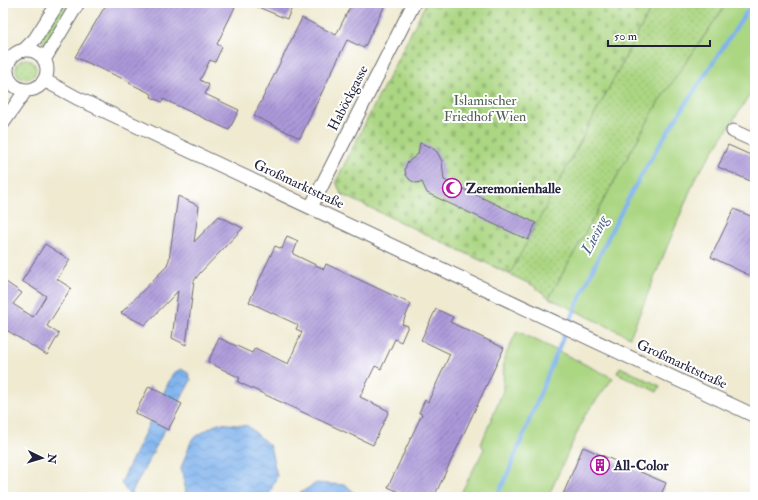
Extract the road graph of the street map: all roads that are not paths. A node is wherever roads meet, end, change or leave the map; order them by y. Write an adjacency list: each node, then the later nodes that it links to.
1 (58, 3): 4 (street)
2 (78, 3): 6 (street)
3 (414, 3): 13 (street, Haböckgasse)
4 (24, 50): 5 (street); 6 (street)
5 (6, 60): 8 (street)
6 (44, 60): 7 (street)
7 (44, 80): 9 (street); 13 (street, Großmarktstraße)
8 (6, 84): 9 (street)
9 (26, 90): 10 (street)
10 (3, 123)
11 (733, 131): 12 (street)
12 (755, 141)
13 (311, 207): 14 (street, Großmarktstraße)
14 (755, 416)

